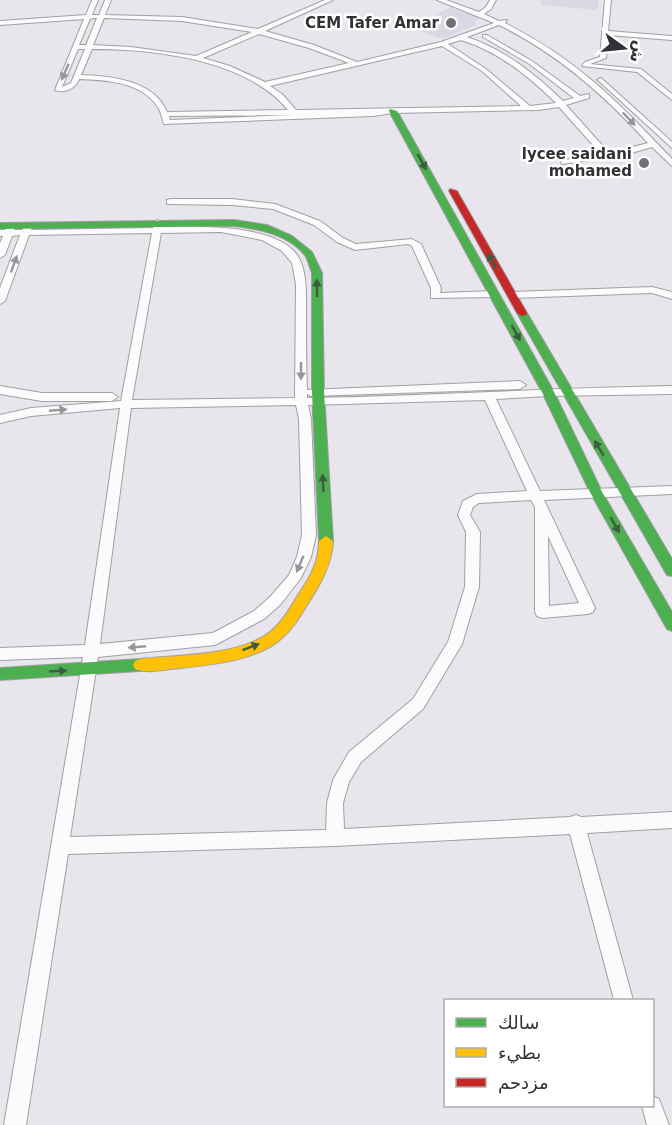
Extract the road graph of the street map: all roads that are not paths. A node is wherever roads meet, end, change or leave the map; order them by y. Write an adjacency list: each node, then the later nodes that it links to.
1 (95, 0): 9 (street)
2 (108, 0): 10 (street)
3 (330, 0): 13 (street)
4 (440, 0): 8 (street)
5 (450, 0): 8 (street)
6 (493, 0): 8 (street)
7 (608, 0): 16 (street)
8 (483, 13): 11 (street)
9 (88, 18): 10 (street); 12 (street); 20 (street)
10 (102, 18): 13 (street); 15 (street); 21 (street)
11 (503, 22): 14 (street); 26 (street); 30 (street)
12 (0, 25)
13 (261, 30): 15 (street); 25 (street)
14 (478, 32): 17 (street); 23 (street)
15 (253, 33): 22 (street); 27 (street)
16 (604, 33): 18 (street); 26 (street)
17 (462, 38): 19 (street); 24 (street)
18 (672, 38)
19 (443, 44): 25 (street); 35 (street)
20 (76, 47): 21 (street); 28 (street, one-way to 28)
21 (90, 47): 22 (street); 28 (street)
22 (198, 58): 29 (street)
23 (525, 58): 24 (street); 31 (street)
24 (509, 61): 34 (street)
25 (357, 64): 27 (street)
26 (584, 65): 33 (street); 39 (street)
27 (345, 66): 29 (street)
28 (76, 77): 37 (street)
29 (263, 85): 37 (street)
30 (599, 88): 31 (street); 32 (street)
31 (583, 97): 32 (street); 34 (street)
32 (609, 98): 40 (street, one-way to 40)
33 (672, 99)
34 (562, 104): 35 (street); 43 (street)
35 (528, 108): 36 (street)
36 (401, 111): 37 (street); 51 (street, one-way to 51); 52 (street, one-way to 36)
37 (296, 114)
38 (672, 129): 39 (street)
39 (659, 133): 40 (street); 42 (street)
40 (644, 135): 41 (street)
41 (653, 144): 43 (street); 45 (street)
42 (672, 146)
43 (607, 156): 44 (street)
44 (565, 162)
45 (672, 164)
46 (170, 202): 51 (street)
47 (157, 226): 48 (street); 60 (street, one-way to 47); 62 (street, one-way to 62); 63 (street)
48 (27, 229): 49 (street); 54 (street, one-way to 48)
49 (5, 230): 50 (street)
50 (0, 255)
51 (494, 294): 56 (street, one-way to 56)
52 (512, 295): 53 (street); 57 (street)
53 (672, 296)
54 (0, 302)
55 (672, 381): 57 (street)
56 (546, 388): 57 (street); 60 (street); 61 (street); 66 (street)
57 (563, 388): 59 (street); 67 (street, one-way to 57)
58 (0, 390): 63 (street)
59 (672, 390)
60 (318, 396): 61 (street); 62 (street); 73 (street, one-way to 60)
61 (489, 396): 68 (street)
62 (301, 397): 63 (street); 71 (street, one-way to 71)
63 (127, 400): 64 (street, one-way to 63); 71 (street)
64 (0, 419)
65 (672, 490): 67 (street)
66 (596, 492): 67 (street); 68 (street); 70 (street, one-way to 70)
67 (625, 492): 69 (street)
68 (538, 502): 68 (street); 77 (street)
69 (672, 571)
70 (672, 625)
71 (92, 651): 72 (street); 73 (street)
72 (0, 654)
73 (89, 670): 74 (street, one-way to 73); 78 (street)
74 (0, 674)
75 (672, 820): 76 (street)
76 (576, 824): 77 (street); 79 (street)
77 (335, 838): 78 (street)
78 (61, 846): 81 (street)
79 (624, 999)
80 (652, 1107): 82 (street)
81 (15, 1125)
82 (658, 1125)

